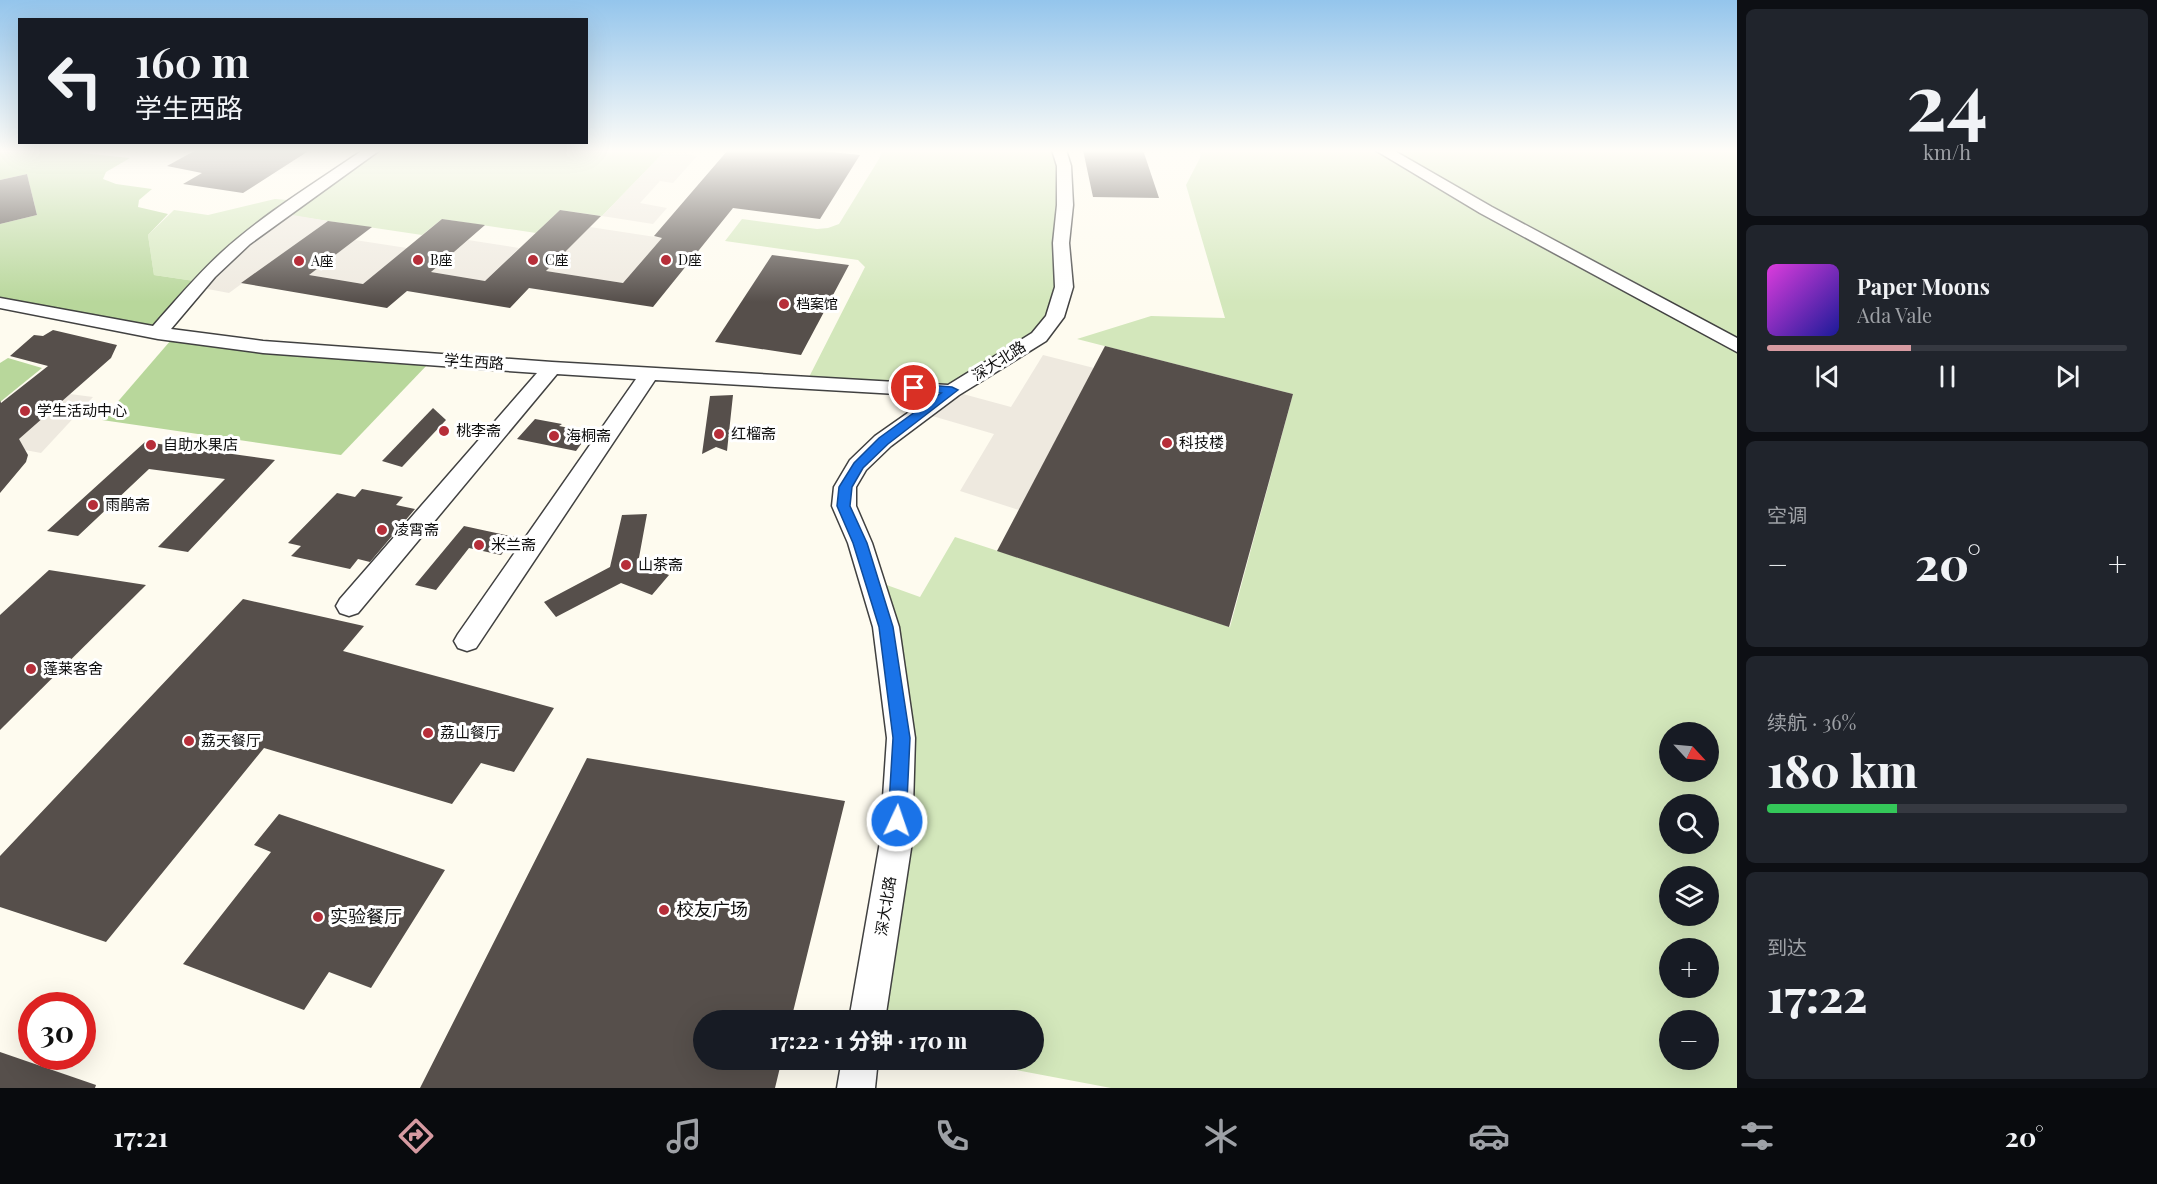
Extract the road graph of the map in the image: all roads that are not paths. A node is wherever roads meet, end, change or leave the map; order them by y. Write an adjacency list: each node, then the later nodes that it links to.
1 (299, 201): 5 (street)
2 (1065, 201): 9 (street, 深大北路)
3 (1469, 201): 6 (street)
4 (0, 303): 5 (street, 学生西路)
5 (158, 333): 7 (street, 学生西路)
6 (1737, 346)
7 (552, 368): 8 (street, 学生西路); 10 (street)
8 (650, 374): 9 (street, 学生西路); 11 (street)
9 (952, 390): 12 (street, 深大北路)
10 (349, 606)
11 (467, 641)
12 (869, 1010)
13 (858, 1070): 14 (street)
14 (856, 1088)

